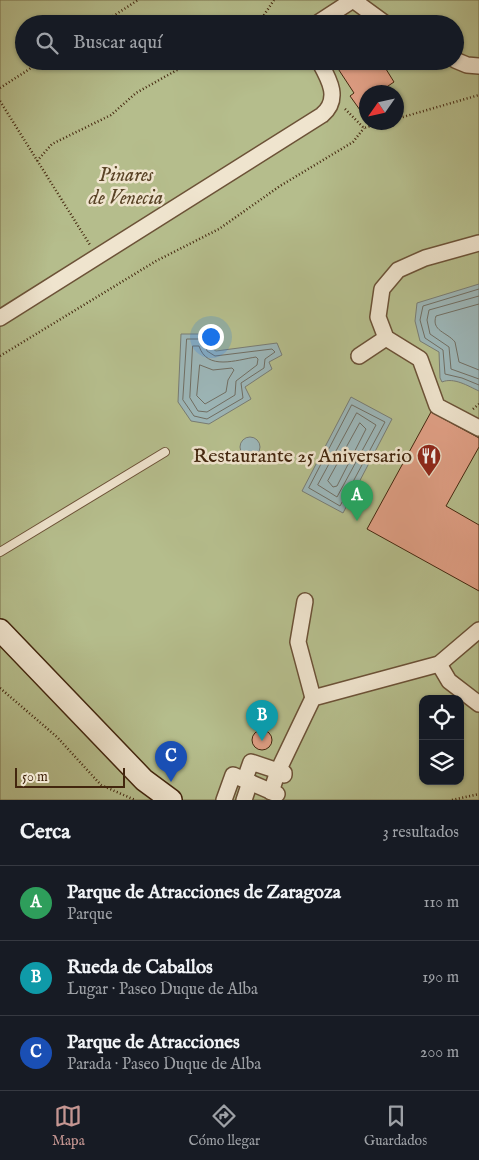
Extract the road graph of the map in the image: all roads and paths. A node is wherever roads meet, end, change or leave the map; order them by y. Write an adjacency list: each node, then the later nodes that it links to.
1 (138, 0): 4 (path)
2 (274, 0): 5 (path)
3 (353, 0): 6 (street); 7 (street)
4 (115, 15)
5 (264, 15)
6 (330, 15)
7 (374, 15)
8 (464, 64): 9 (street)
9 (479, 66)
10 (28, 70): 13 (path)
11 (176, 70): 20 (path)
12 (324, 70): 15 (street)
13 (0, 88)
14 (479, 94): 17 (path)
15 (332, 96): 18 (path); 22 (street)
16 (0, 101): 20 (path)
17 (404, 117)
18 (359, 123)
19 (362, 130): 25 (path)
20 (37, 161): 22 (path)
21 (479, 243): 24 (street)
22 (97, 256): 23 (street)
23 (0, 318)
24 (386, 338): 26 (street); 27 (street)
25 (0, 356)
26 (359, 356)
27 (479, 428)
28 (165, 452): 29 (lane)
29 (0, 552)
30 (305, 602): 35 (street)
31 (0, 630): 41 (street)
32 (479, 630): 33 (street)
33 (439, 664): 35 (street); 36 (street)
34 (0, 688): 40 (path)
35 (313, 698): 37 (street)
36 (479, 704)
37 (266, 767): 38 (street); 38 (street)
38 (260, 788): 42 (street); 43 (street)
39 (479, 794): 44 (path)
40 (135, 800)
41 (172, 800)
42 (224, 800)
43 (244, 800)
44 (452, 800)

